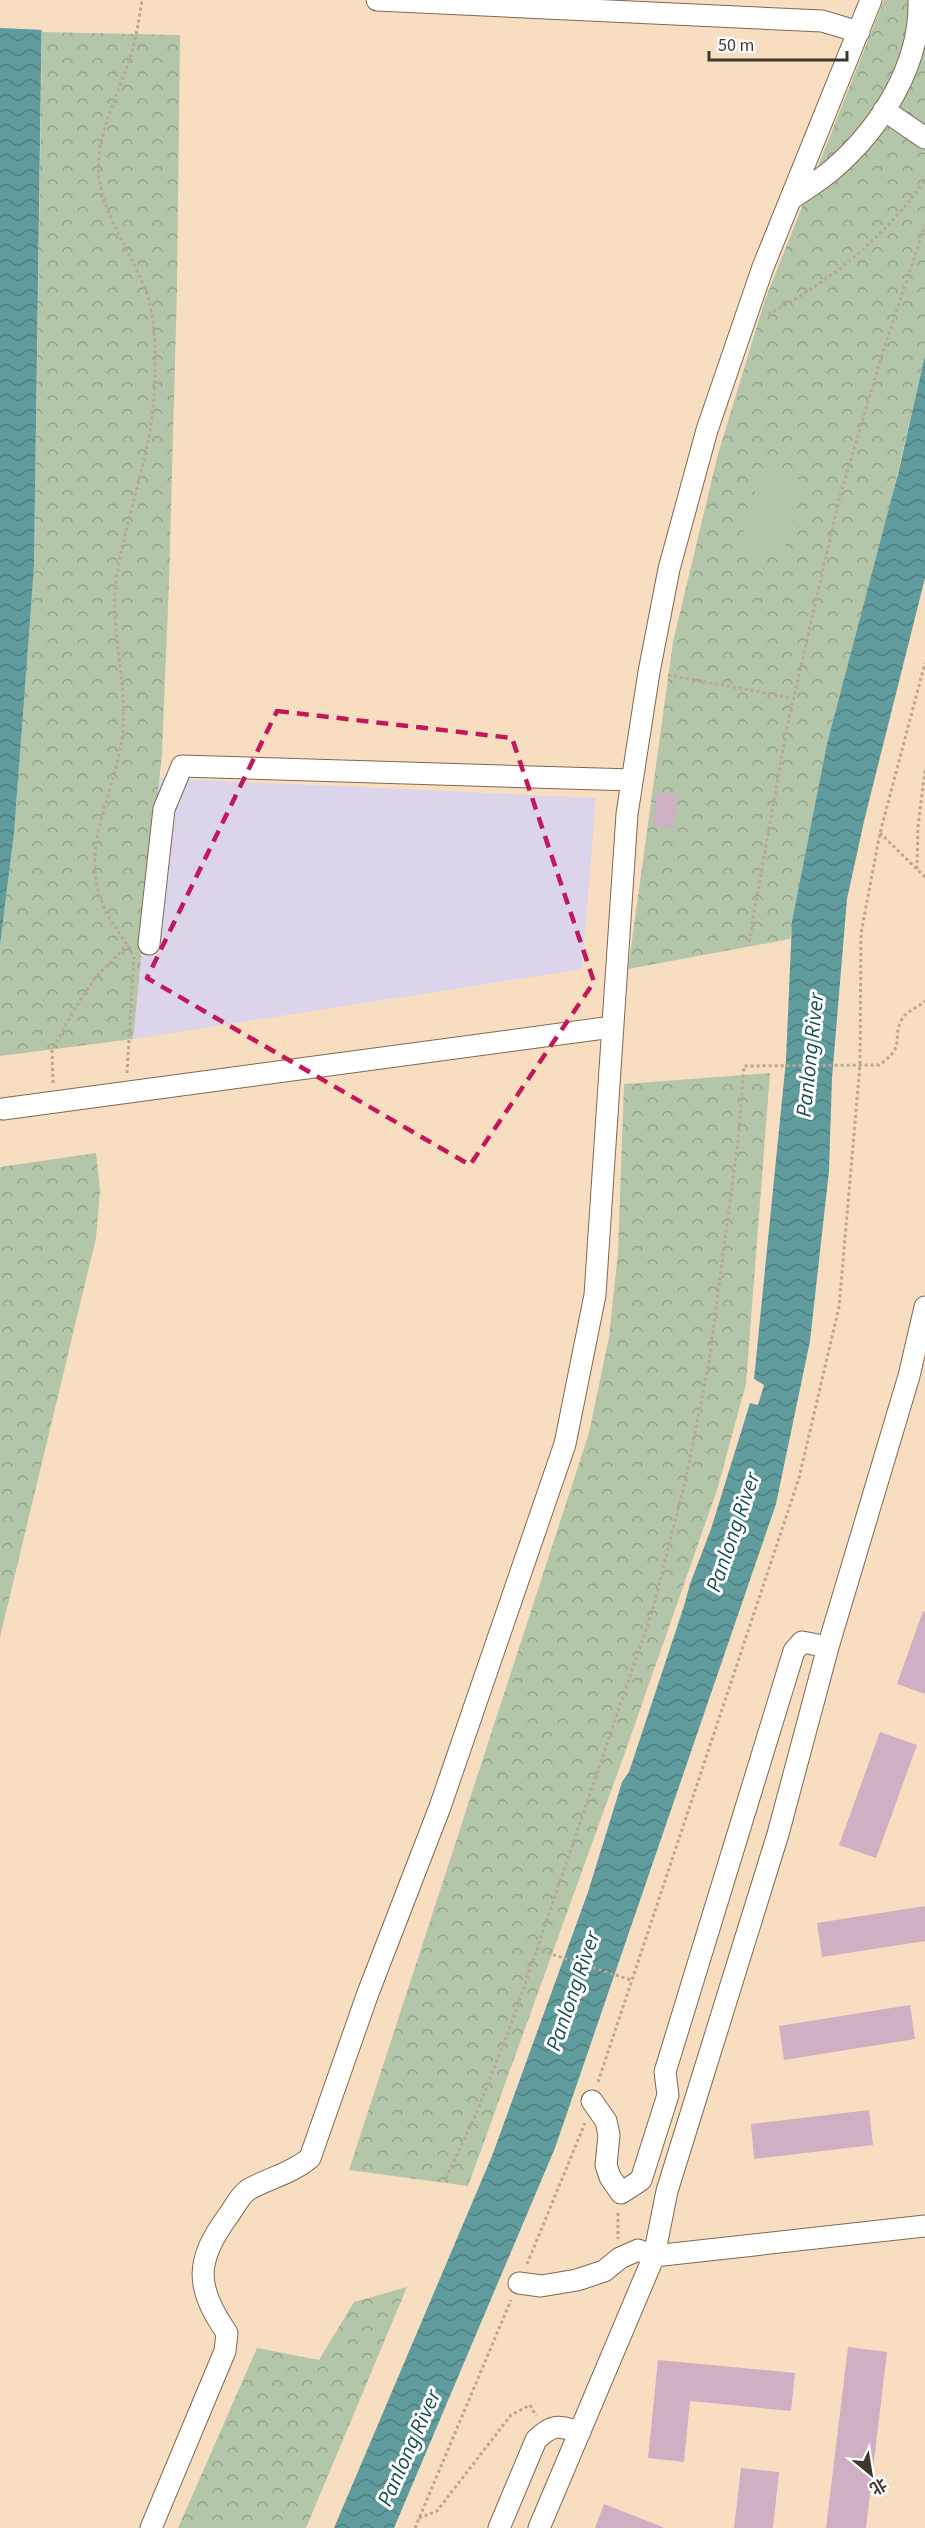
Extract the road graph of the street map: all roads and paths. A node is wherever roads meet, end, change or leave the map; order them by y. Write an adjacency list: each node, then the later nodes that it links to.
1 (142, 0): 22 (path)
2 (377, 0): 5 (street)
3 (871, 0): 5 (street)
4 (919, 0): 6 (street)
5 (859, 32): 9 (street)
6 (884, 110): 7 (street); 9 (street)
7 (925, 138)
8 (925, 180): 11 (path)
9 (791, 199): 11 (street)
10 (925, 225): 14 (path)
11 (742, 327): 13 (street)
12 (925, 663): 17 (path)
13 (649, 672): 14 (path); 16 (street)
14 (793, 698): 20 (path)
15 (925, 770): 18 (path)
16 (632, 780): 21 (street); 24 (street)
17 (880, 833): 18 (path); 25 (path)
18 (917, 869): 19 (path)
19 (925, 877)
20 (749, 942)
21 (149, 944)
22 (128, 945): 26 (path); 27 (path)
23 (925, 1001): 25 (path)
24 (612, 1027): 26 (street); 45 (street)
25 (860, 1065): 31 (path); 32 (path)
26 (126, 1093): 27 (street)
27 (53, 1102): 28 (street)
28 (3, 1109)
29 (925, 1307): 30 (street)
30 (828, 1647): 34 (street); 35 (street)
31 (536, 1949): 32 (path); 36 (path)
32 (631, 1980): 33 (path)
33 (592, 2101): 37 (street); 41 (path)
34 (664, 2107): 35 (street); 37 (street)
35 (690, 2116): 40 (street)
36 (446, 2178)
37 (621, 2193): 39 (path)
38 (925, 2226): 40 (street)
39 (626, 2256): 40 (street); 41 (street)
40 (654, 2256): 43 (street)
41 (519, 2283): 44 (path)
42 (547, 2429): 43 (street); 44 (path); 47 (street)
43 (580, 2432): 48 (street)
44 (419, 2518): 46 (path)
45 (151, 2528)
46 (415, 2528)
47 (499, 2528)
48 (539, 2528)

